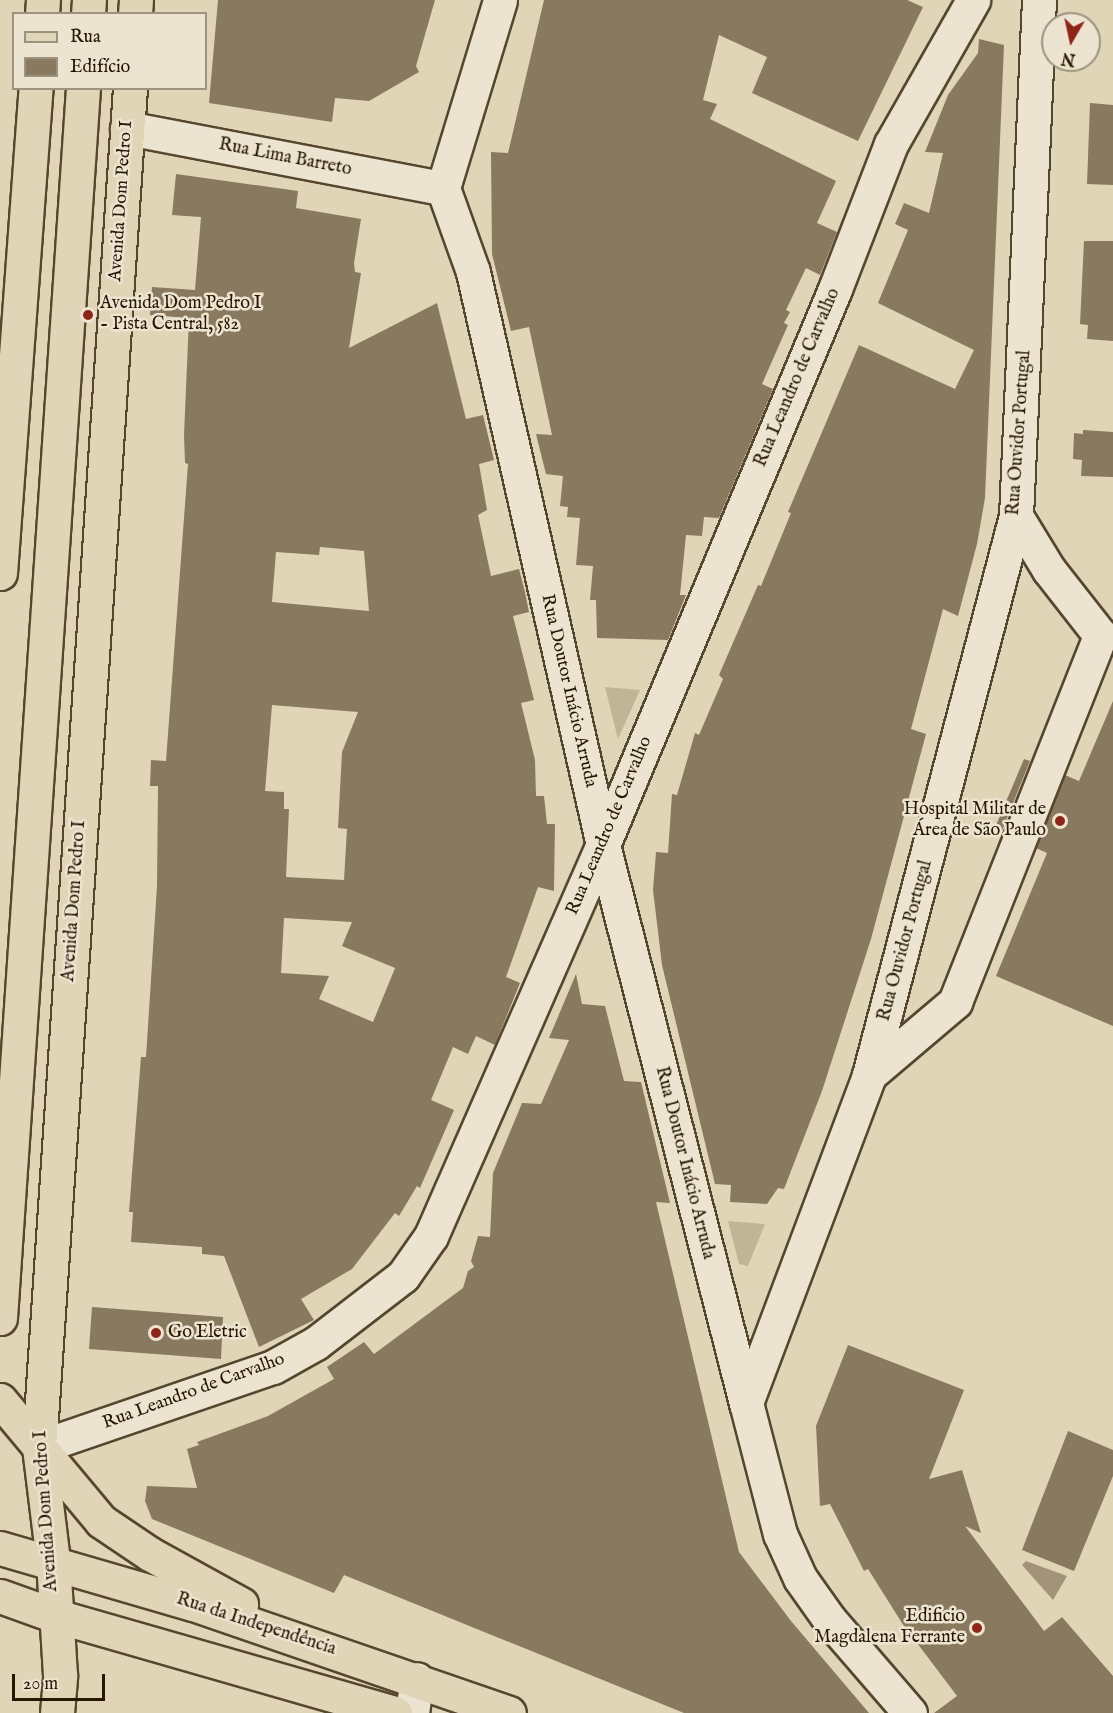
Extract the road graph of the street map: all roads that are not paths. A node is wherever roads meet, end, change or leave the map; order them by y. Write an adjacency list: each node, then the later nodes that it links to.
1 (500, 0): 8 (street)
2 (973, 0): 13 (street, Rua Leandro de Carvalho)
3 (1039, 0): 10 (street, Rua Ouvidor Portugal)
4 (36, 90): 9 (main road)
5 (83, 90): 15 (main road)
6 (130, 90): 7 (main road, Avenida Dom Pedro I)
7 (127, 128): 8 (street, Rua Lima Barreto); 18 (main road, Avenida Dom Pedro I)
8 (443, 189): 13 (street, Rua Doutor Inácio Arruda)
9 (6, 411): 11 (main road)
10 (1016, 516): 12 (street); 14 (street, Rua Ouvidor Portugal)
11 (0, 573)
12 (1107, 623): 14 (street)
13 (603, 845): 17 (street, Rua Doutor Inácio Arruda); 18 (street, Rua Leandro de Carvalho)
14 (869, 1075): 17 (street, Rua Ouvidor Portugal)
15 (0, 1318)
16 (0, 1400): 18 (main road)
17 (746, 1403): 29 (street)
18 (39, 1447): 20 (main road, Avenida Dom Pedro I); 23 (main road)
19 (0, 1548): 20 (main road, Rua da Independência)
20 (53, 1561): 22 (main road, Avenida Dom Pedro I); 23 (main road, Rua da Independência)
21 (0, 1596): 22 (main road)
22 (54, 1615): 25 (main road, Avenida Dom Pedro I); 26 (main road)
23 (293, 1637): 24 (main road, Rua da Independência)
24 (417, 1679): 27 (street); 28 (main road, Rua da Independência)
25 (57, 1713)
26 (395, 1713)
27 (412, 1713)
28 (509, 1713)
29 (910, 1713)

